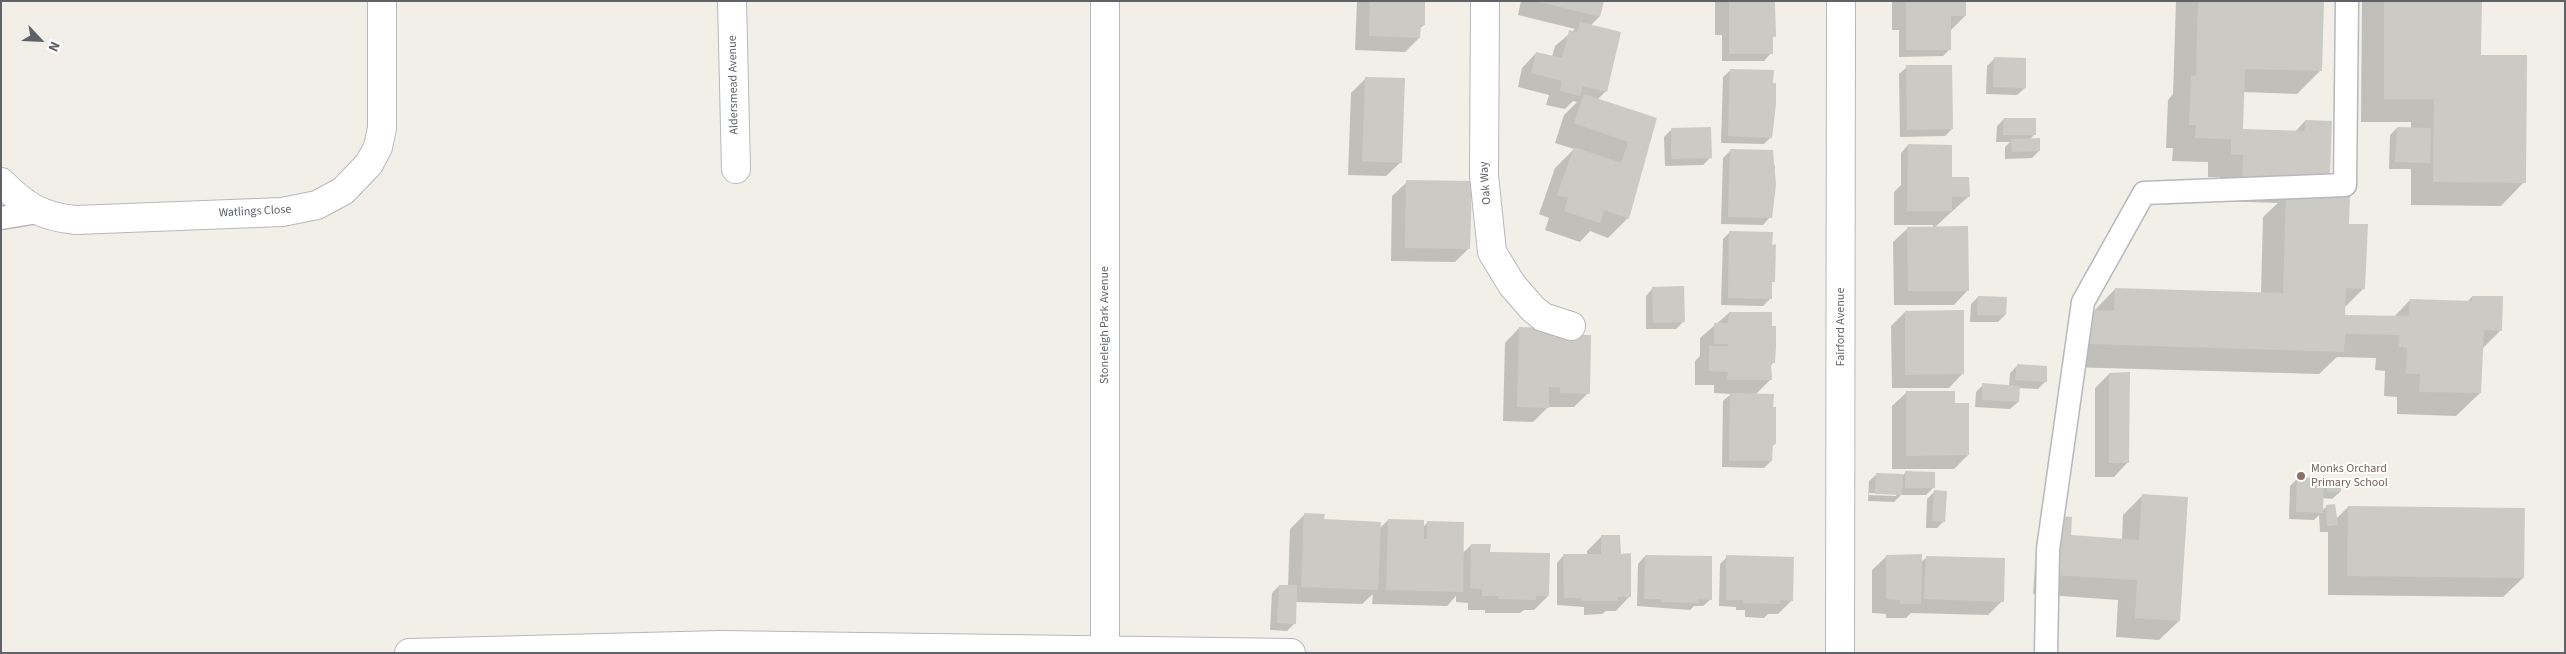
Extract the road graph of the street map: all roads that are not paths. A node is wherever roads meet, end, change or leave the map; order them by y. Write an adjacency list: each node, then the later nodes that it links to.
1 (382, 1): 9 (street, Watlings Close)
2 (732, 1): 7 (street, Aldersmead Avenue)
3 (1105, 1): 13 (street, Stoneleigh Park Avenue)
4 (1485, 1): 11 (street, Oak Way)
5 (1841, 1): 17 (street, Fairford Avenue)
6 (2347, 1): 18 (lane)
7 (736, 168)
8 (1, 182): 9 (street, Watlings Close)
9 (38, 212): 10 (lane)
10 (1, 218)
11 (1571, 326)
12 (720, 649): 13 (street); 15 (street)
13 (1105, 649): 14 (street)
14 (1151, 651): 16 (street)
15 (409, 653)
16 (1291, 653)
17 (1840, 653)
18 (2046, 653)

